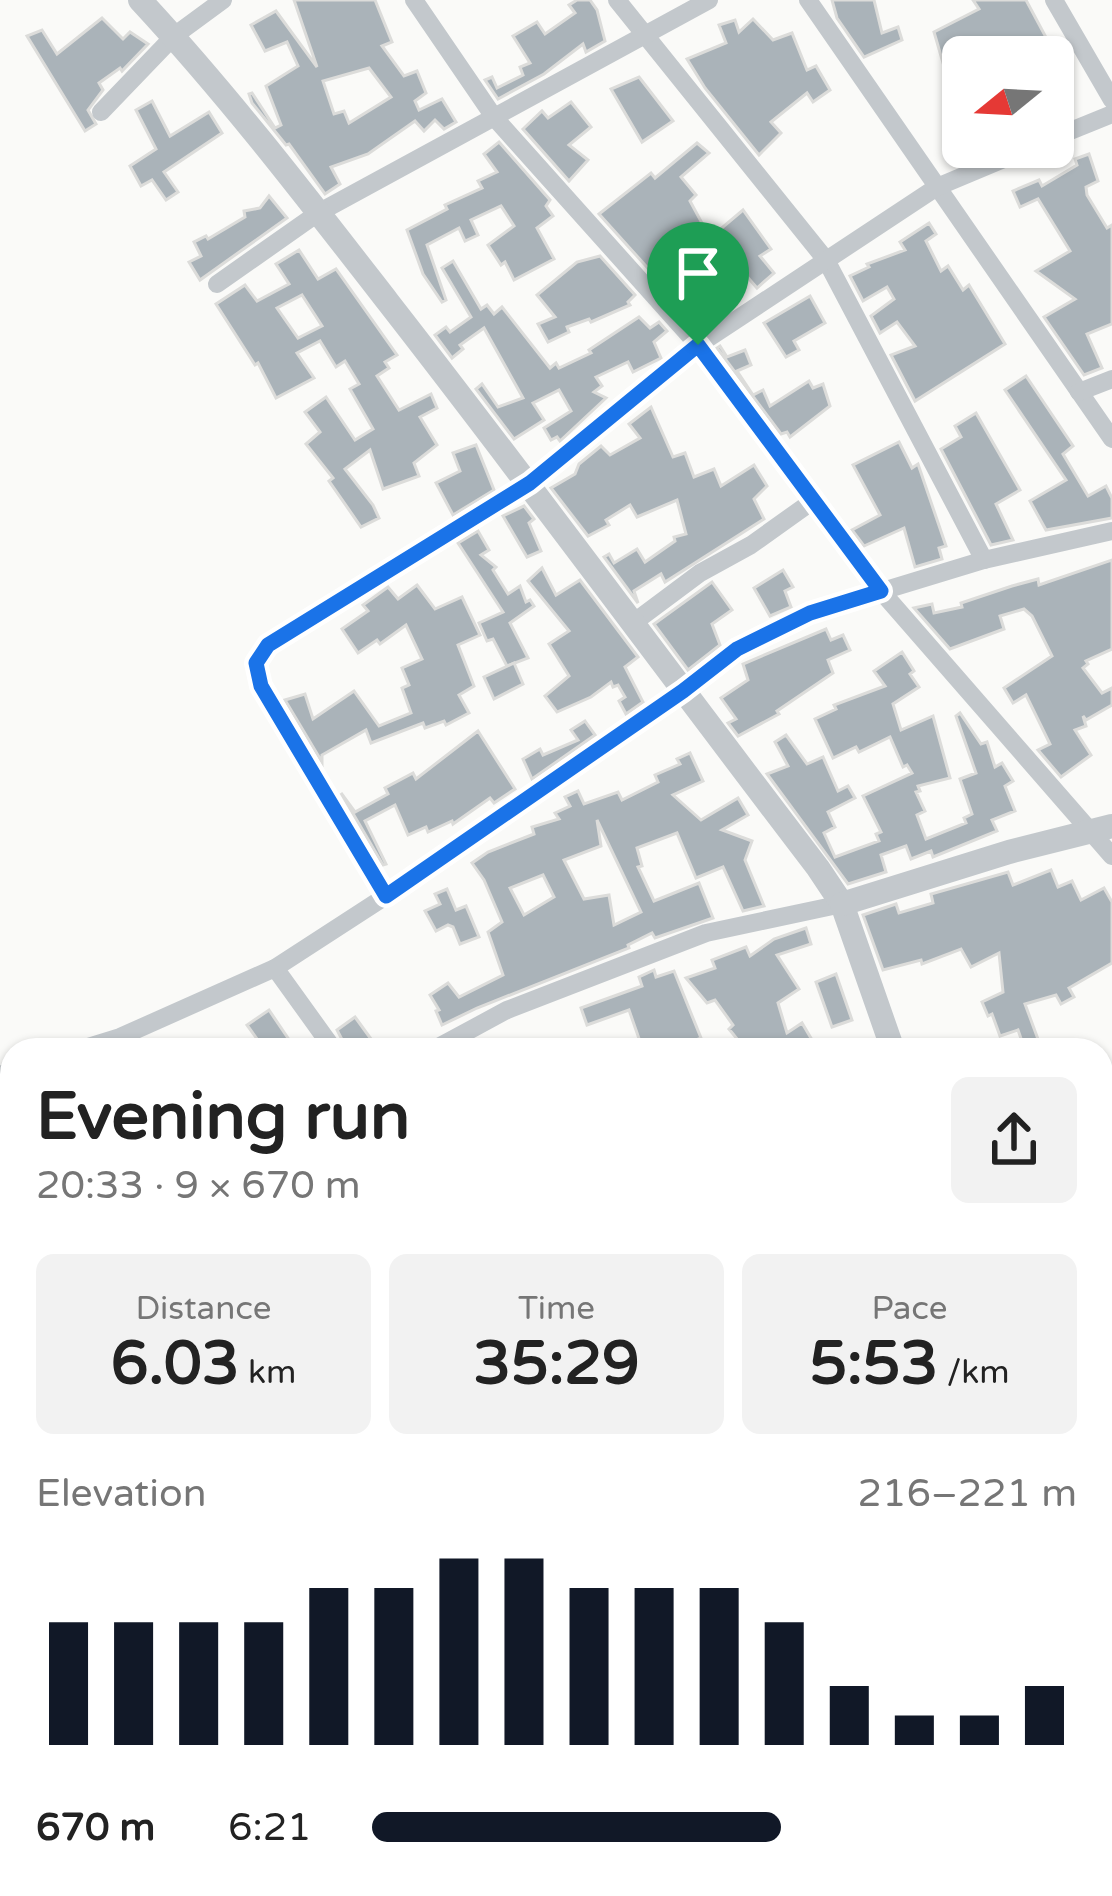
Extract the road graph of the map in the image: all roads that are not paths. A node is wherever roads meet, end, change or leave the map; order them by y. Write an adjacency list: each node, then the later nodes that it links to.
1 (140, 0): 9 (street)
2 (223, 0): 9 (street)
3 (414, 0): 13 (street)
4 (617, 0): 8 (street)
5 (709, 0): 8 (street)
6 (808, 0): 16 (street)
7 (1054, 0): 10 (street)
8 (646, 34): 13 (street); 18 (street)
9 (174, 37): 11 (street); 17 (street)
10 (1112, 100)
11 (101, 112)
12 (1112, 114): 14 (street)
13 (494, 117): 17 (street); 20 (street)
14 (1074, 129)
15 (982, 168): 16 (street)
16 (937, 187): 18 (street); 22 (street)
17 (318, 213): 19 (street); 24 (street)
18 (826, 260): 20 (street); 27 (street)
19 (217, 284)
20 (698, 345): 24 (street); 25 (street)
21 (1112, 379): 22 (street)
22 (1079, 392): 23 (street)
23 (1112, 439)
24 (530, 483): 29 (street); 33 (street)
25 (814, 500): 28 (street); 29 (street)
26 (1112, 531): 27 (street)
27 (984, 560): 28 (street)
28 (881, 591): 30 (street); 31 (street)
29 (633, 623): 30 (street)
30 (683, 691): 33 (street); 34 (street)
31 (1101, 829): 32 (street); 34 (street)
32 (1112, 856)
33 (386, 896): 35 (street)
34 (842, 904): 38 (street); 39 (street)
35 (274, 968): 36 (street); 37 (street)
36 (121, 1038)
37 (325, 1038)
38 (466, 1038)
39 (889, 1038)

